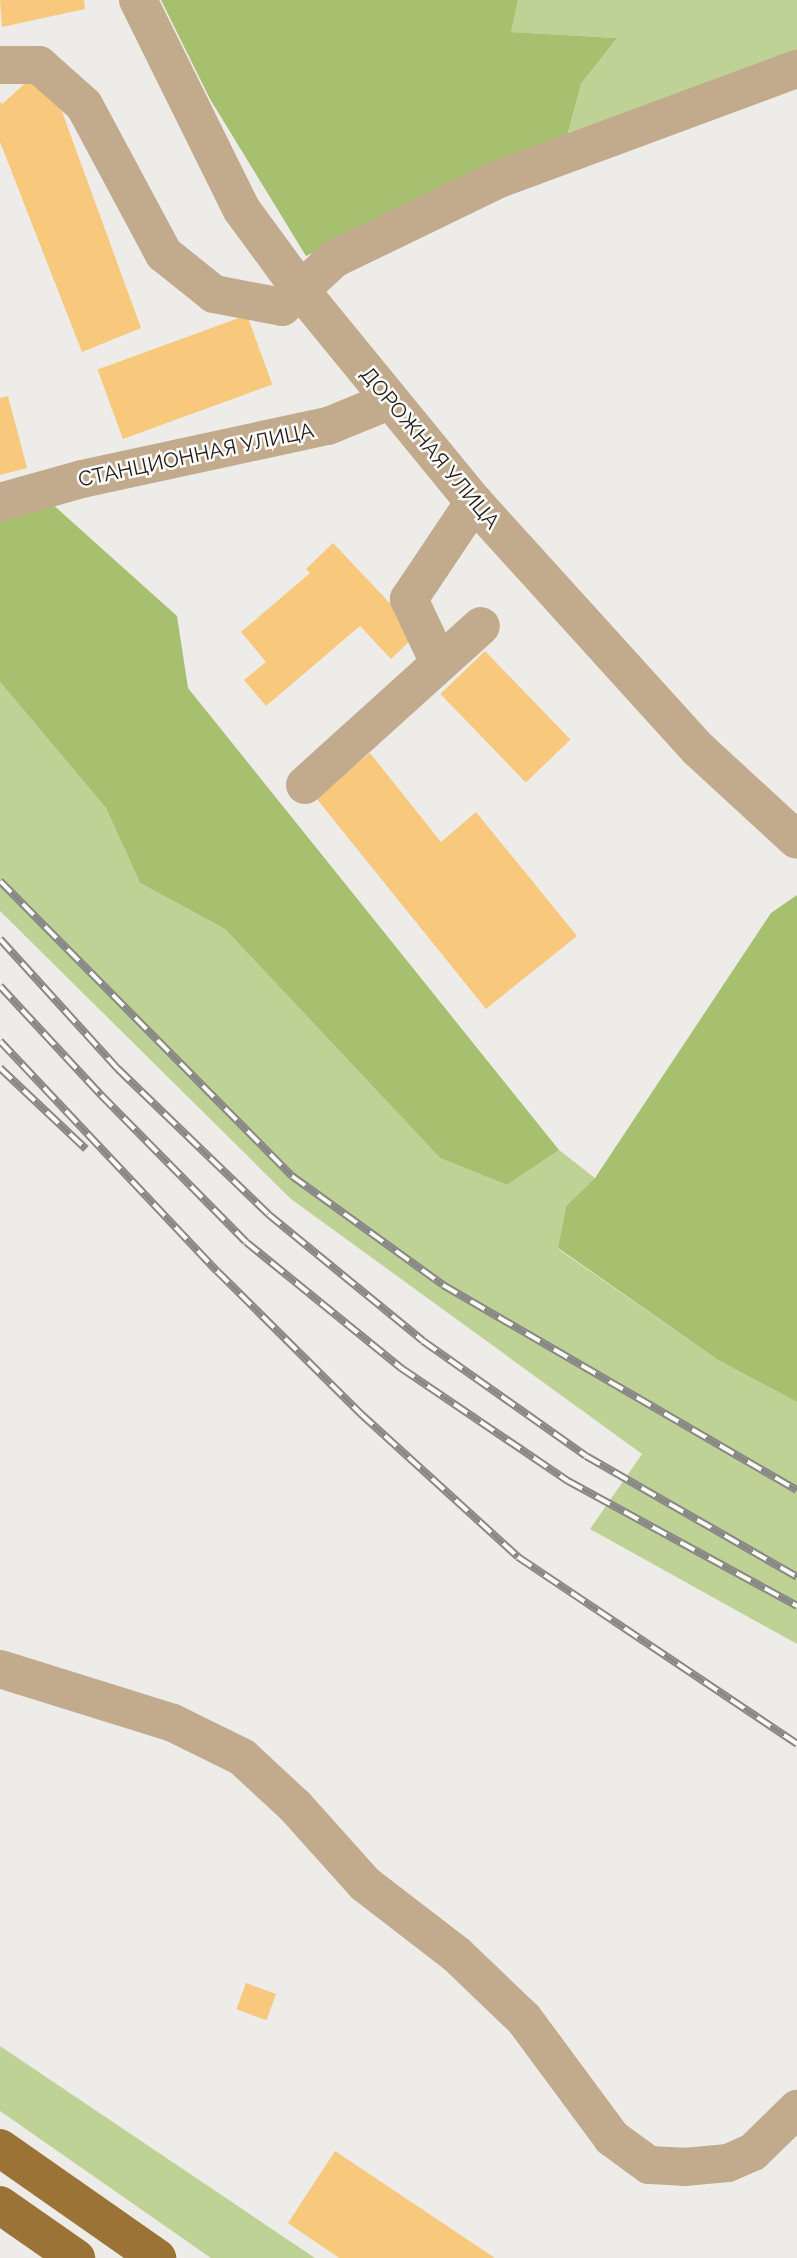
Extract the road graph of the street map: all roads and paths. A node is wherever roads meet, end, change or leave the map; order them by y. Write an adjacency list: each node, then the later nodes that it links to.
1 (138, 0): 4 (street, ДОРОЖНАЯ УЛИЦА)
2 (0, 65): 4 (street)
3 (797, 69): 4 (street)
4 (302, 292): 5 (street, ДОРОЖНАЯ УЛИЦА)
5 (389, 401): 6 (street, СТАНЦИОННАЯ УЛИЦА); 7 (street, ДОРОЖНАЯ УЛИЦА)
6 (0, 502)
7 (474, 502): 9 (street); 11 (street, ДОРОЖНАЯ УЛИЦА)
8 (481, 626): 9 (street)
9 (439, 663): 10 (street)
10 (305, 785)
11 (797, 840)
12 (0, 1669): 13 (street)
13 (797, 2109)
14 (0, 2148): 17 (main road)
15 (0, 2205): 16 (main road)
16 (76, 2258)
17 (157, 2258)

